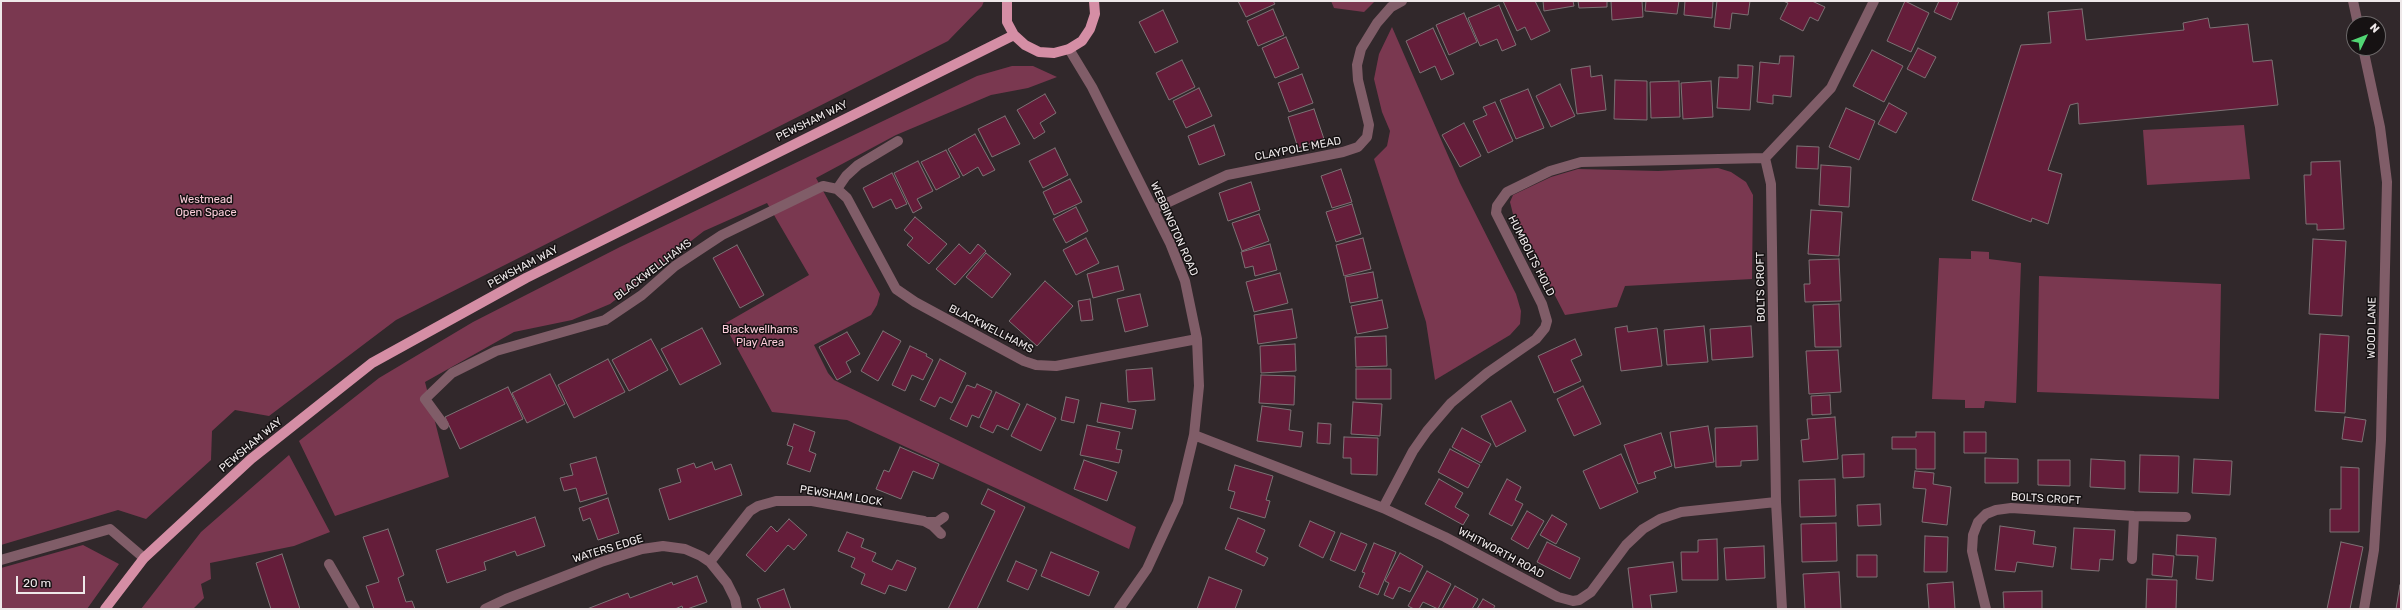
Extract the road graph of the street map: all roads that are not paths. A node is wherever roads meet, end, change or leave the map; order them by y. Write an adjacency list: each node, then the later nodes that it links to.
1 (1007, 1): 7 (main road)
2 (1094, 1): 8 (main road)
3 (1402, 1): 13 (street, CLAYPOLE MEAD)
4 (1874, 1): 11 (street)
5 (2353, 1): 6 (street)
6 (2356, 16)
7 (1014, 35): 8 (main road); 24 (main road, PEWSHAM WAY)
8 (1069, 49): 13 (street, WEBBINGTON ROAD)
9 (2365, 56): 36 (street, WOOD LANE)
10 (898, 141): 12 (street)
11 (1765, 158): 17 (street, BOLTS CROFT); 18 (street, HUMBOLTS HOLD)
12 (837, 189): 14 (street, BLACKWELLHAMS); 15 (street, BLACKWELLHAMS)
13 (1154, 209): 14 (street, WEBBINGTON ROAD)
14 (1197, 339): 16 (street, WEBBINGTON ROAD)
15 (444, 425)
16 (1194, 435): 18 (street, WHITWORTH ROAD); 33 (street, WEBBINGTON ROAD)
17 (1776, 502): 18 (street, WHITWORTH ROAD); 34 (street, BOLTS CROFT)
18 (1383, 508)
19 (2134, 516): 21 (street, BOLTS CROFT); 25 (street); 35 (street, BOLTS CROFT)
20 (944, 517): 22 (street)
21 (2186, 517)
22 (928, 522): 23 (street); 27 (street, PEWSHAM LOCK)
23 (941, 534)
24 (144, 558): 26 (street); 29 (main road, PEWSHAM WAY)
25 (2132, 559)
26 (1, 560)
27 (710, 562): 31 (street, WATERS EDGE); 32 (street, WATERS EDGE)
28 (329, 564): 30 (street)
29 (105, 609)
30 (355, 609)
31 (486, 609)
32 (737, 609)
33 (1119, 609)
34 (1782, 609)
35 (1986, 609)
36 (2364, 609)

